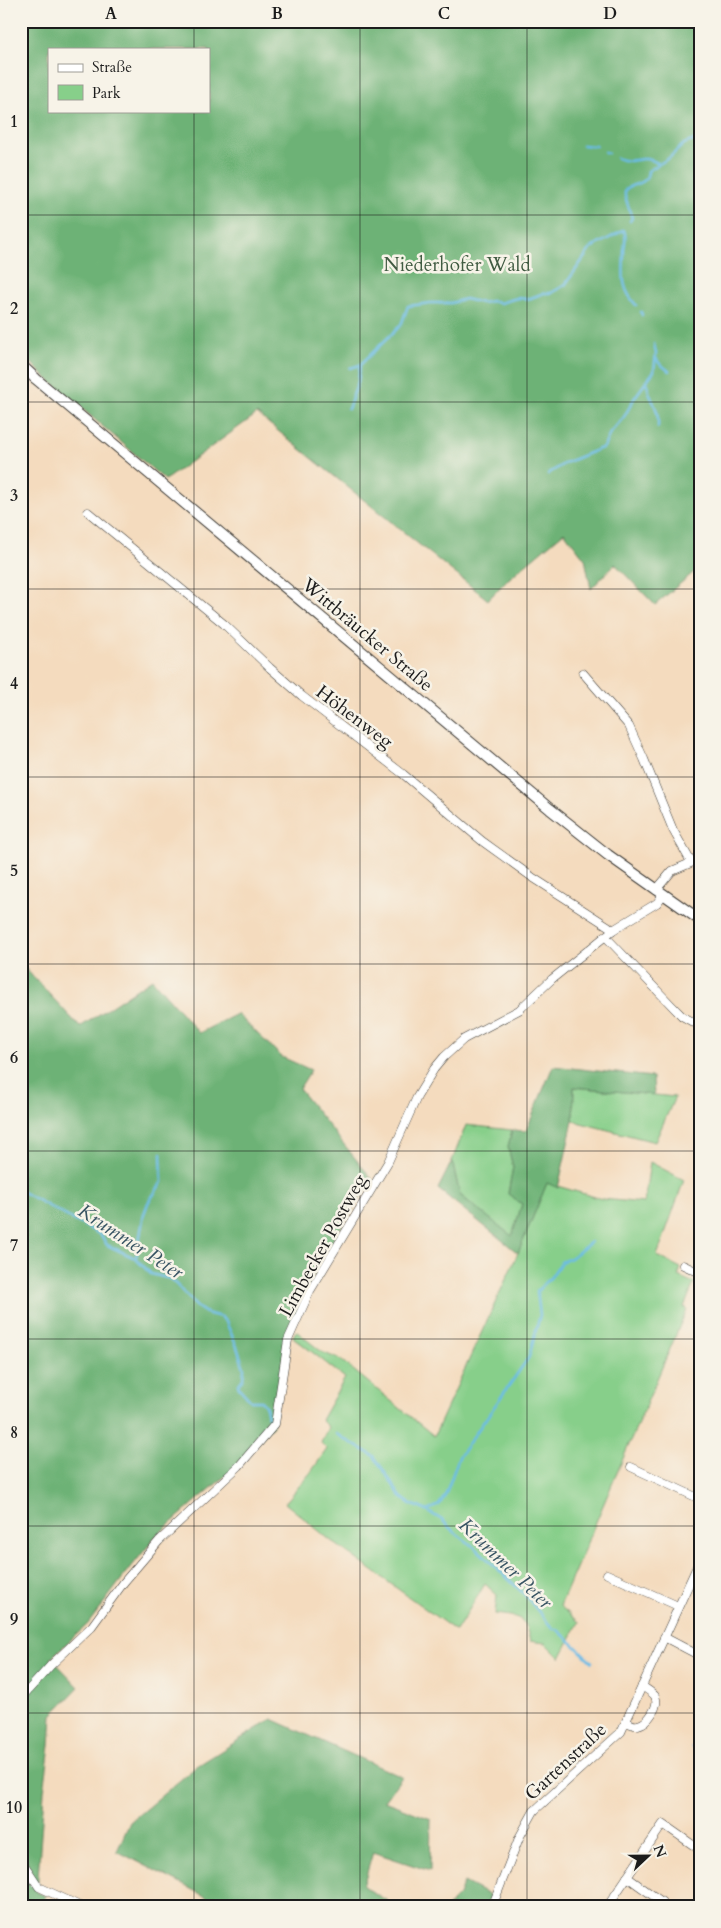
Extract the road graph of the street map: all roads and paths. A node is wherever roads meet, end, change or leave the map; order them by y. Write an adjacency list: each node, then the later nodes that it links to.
1 (21, 365): 6 (main road, Wittbräucker Straße)
2 (88, 512): 8 (street, Höhenweg)
3 (583, 673): 5 (street)
4 (700, 859): 5 (street, Limbecker Postweg)
5 (691, 862): 6 (street, Limbecker Postweg)
6 (659, 893): 7 (main road, Wittbräucker Straße); 8 (street, Limbecker Postweg)
7 (700, 920)
8 (613, 930): 9 (street, Limbecker Postweg)
9 (605, 936): 10 (street); 21 (street, Limbecker Postweg)
10 (700, 1026)
11 (683, 1265): 12 (street)
12 (700, 1273)
13 (631, 1467): 14 (street)
14 (700, 1499)
15 (700, 1560): 17 (street, Gartenstraße)
16 (607, 1574): 17 (street)
17 (678, 1606): 18 (street, Gartenstraße)
18 (664, 1637): 19 (street); 20 (street, Gartenstraße)
19 (700, 1656)
20 (642, 1686): 22 (street, Gartenstraße); 22 (street, Gartenstraße)
21 (21, 1698)
22 (626, 1722): 28 (street, Gartenstraße)
23 (700, 1850): 25 (street)
24 (21, 1860): 27 (street)
25 (627, 1878): 26 (street); 29 (street)
26 (662, 1902)
27 (82, 1907)
28 (492, 1907)
29 (607, 1907)

